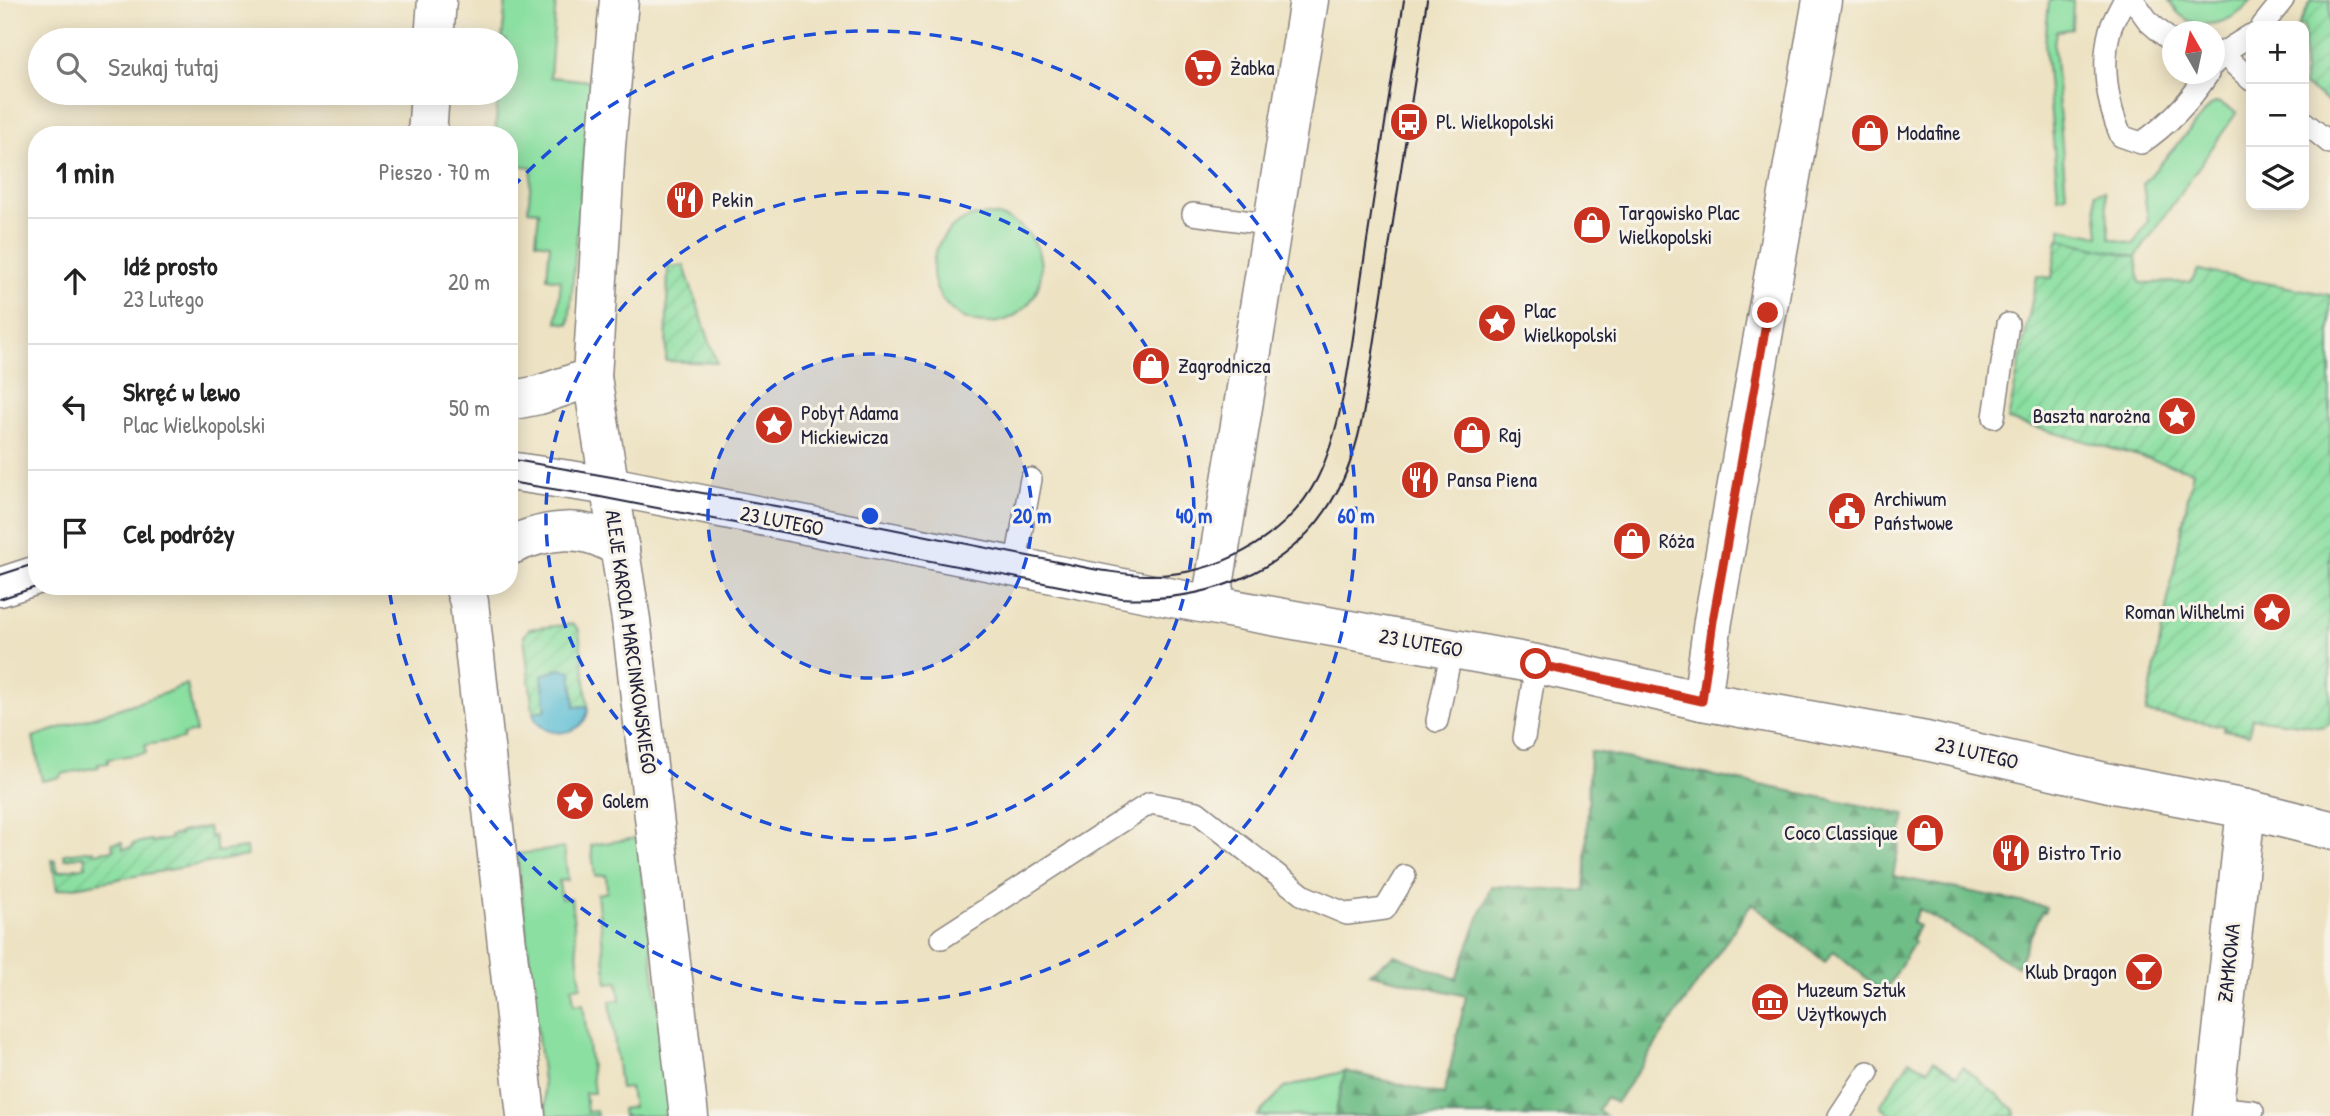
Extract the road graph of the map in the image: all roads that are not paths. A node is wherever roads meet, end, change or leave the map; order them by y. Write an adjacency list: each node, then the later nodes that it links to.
1 (437, 0): 9 (street)
2 (619, 0): 23 (street, ALEJE KAROLA MARCINKOWSKIEGO)
3 (1309, 0): 21 (street)
4 (1822, 0): 38 (street)
5 (2124, 0): 15 (lane)
6 (2133, 0): 10 (lane)
7 (2283, 0): 8 (lane)
8 (2266, 21)
9 (435, 28)
10 (2162, 33)
11 (2246, 38): 12 (lane)
12 (2225, 52)
13 (2225, 62): 14 (lane)
14 (2246, 77)
15 (2202, 84)
16 (429, 105): 17 (street)
17 (428, 126)
18 (2309, 126): 19 (lane)
19 (2330, 143)
20 (1193, 214): 21 (lane)
21 (1273, 225): 35 (street)
22 (2008, 324): 25 (lane)
23 (592, 377): 24 (street); 28 (street, ALEJE KAROLA MARCINKOWSKIEGO)
24 (518, 399)
25 (1994, 416)
26 (518, 472): 28 (street, 23 LUTEGO)
27 (1031, 479): 31 (lane)
28 (610, 486): 30 (street, ALEJE KAROLA MARCINKOWSKIEGO); 31 (street, 23 LUTEGO)
29 (518, 543): 30 (street)
30 (620, 549): 49 (street, ALEJE KAROLA MARCINKOWSKIEGO)
31 (1015, 567): 35 (street, 23 LUTEGO)
32 (28, 578): 33 (street)
33 (0, 587)
34 (469, 595): 48 (street)
35 (1211, 604): 36 (street, 23 LUTEGO)
36 (1452, 649): 37 (street, 23 LUTEGO); 39 (lane)
37 (1536, 664): 38 (street, 23 LUTEGO); 40 (lane)
38 (1702, 701): 41 (street, 23 LUTEGO)
39 (1437, 721)
40 (1524, 738)
41 (2246, 809): 42 (street, 23 LUTEGO); 46 (street, ZAMKOWA)
42 (2330, 830)
43 (1405, 876): 44 (lane)
44 (942, 938)
45 (1868, 1072): 50 (lane)
46 (2214, 1111): 47 (lane)
47 (2253, 1111)
48 (526, 1116)
49 (689, 1116)
50 (1839, 1116)

